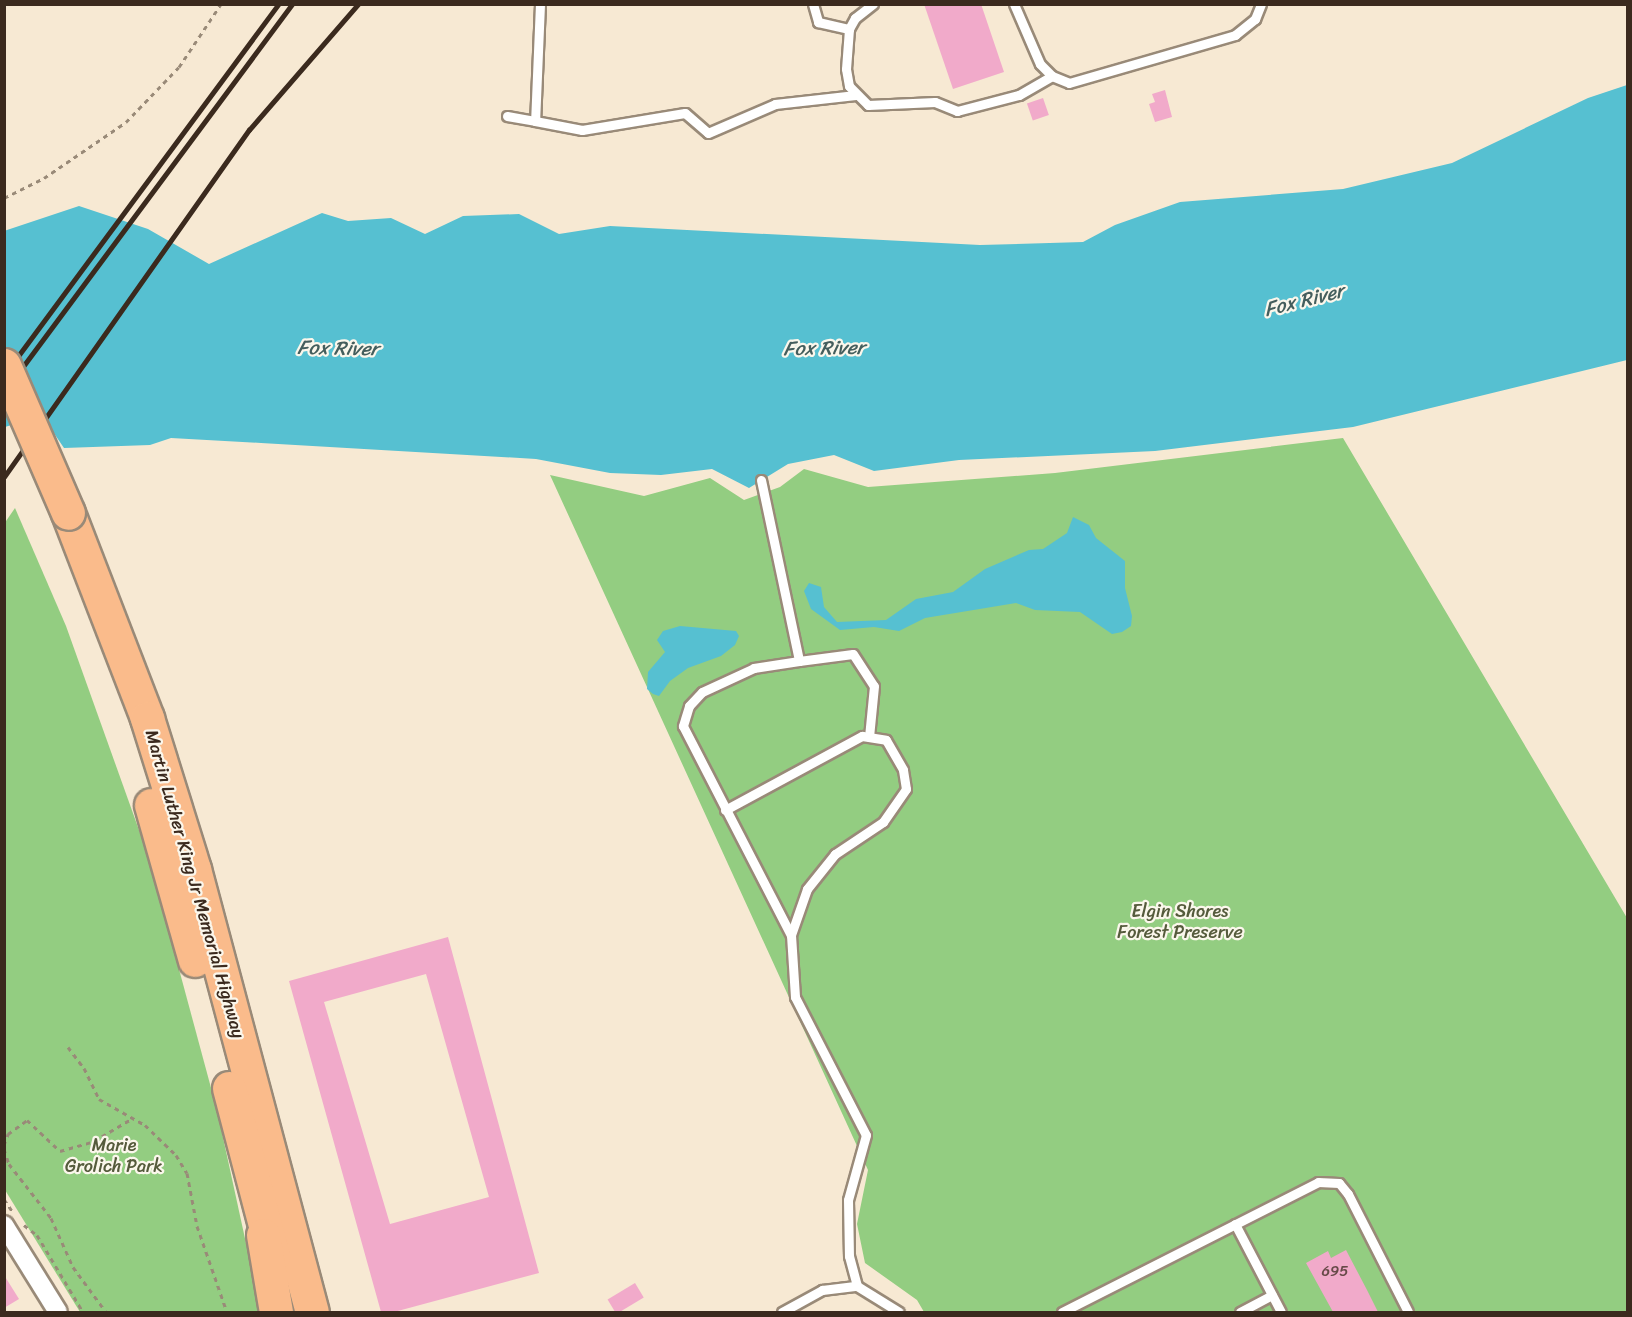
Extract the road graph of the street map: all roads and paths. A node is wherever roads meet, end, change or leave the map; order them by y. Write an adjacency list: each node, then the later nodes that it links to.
1 (221, 4): 12 (path)
2 (540, 4): 11 (lane)
3 (813, 4): 7 (lane)
4 (873, 4): 7 (lane)
5 (1014, 4): 8 (lane)
6 (1261, 4): 8 (lane)
7 (849, 29): 9 (lane)
8 (1052, 76): 9 (lane)
9 (855, 95): 11 (lane)
10 (507, 117): 11 (lane)
11 (536, 120)
12 (4, 198)
13 (4, 365): 16 (highway, Martin Luther King Jr Memorial Highway, bridge)
14 (4, 422): 16 (highway, Martin Luther King Jr Memorial Highway)
15 (761, 480): 17 (lane)
16 (59, 518): 24 (highway, Martin Luther King Jr Memorial Highway); 25 (highway, Martin Luther King Jr Memorial Highway)
17 (799, 661): 18 (lane); 19 (lane)
18 (869, 737): 19 (lane); 20 (lane)
19 (725, 810): 20 (lane)
20 (791, 935): 29 (lane)
21 (68, 1047): 22 (path)
22 (133, 1118): 23 (path); 35 (path)
23 (4, 1147): 34 (path)
24 (269, 1148): 38 (highway, Martin Luther King Jr Memorial Highway); 39 (highway)
25 (254, 1183): 36 (highway); 37 (highway, Martin Luther King Jr Memorial Highway)
26 (4, 1199): 33 (path)
27 (1235, 1224): 30 (lane); 31 (lane); 44 (lane)
28 (4, 1225): 32 (street)
29 (857, 1286): 40 (lane); 41 (lane)
30 (1272, 1295): 42 (lane); 43 (lane)
31 (1068, 1311)
32 (58, 1312)
33 (83, 1312)
34 (106, 1312)
35 (227, 1312)
36 (276, 1312)
37 (289, 1312)
38 (312, 1312)
39 (324, 1312)
40 (782, 1312)
41 (899, 1312)
42 (1240, 1312)
43 (1281, 1312)
44 (1408, 1312)

